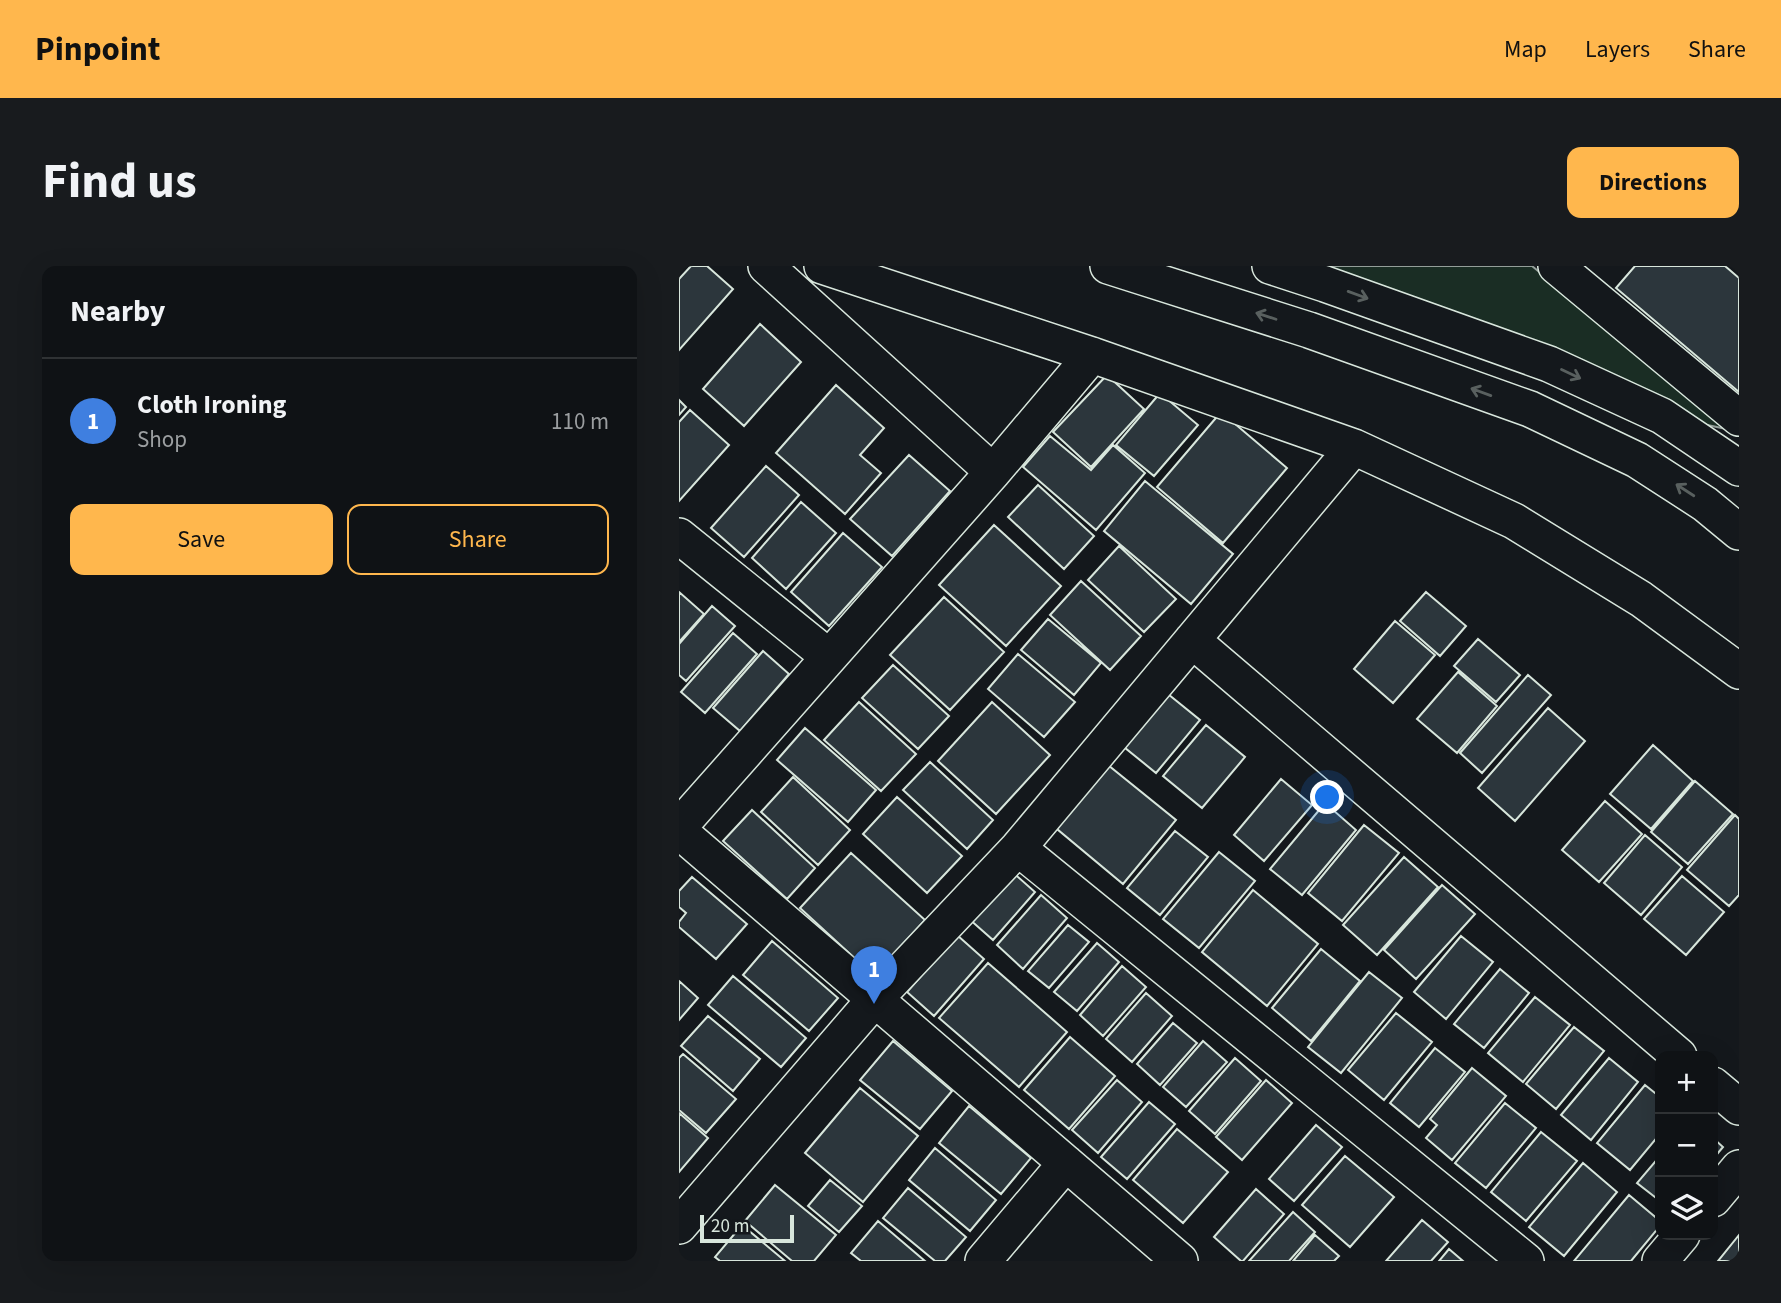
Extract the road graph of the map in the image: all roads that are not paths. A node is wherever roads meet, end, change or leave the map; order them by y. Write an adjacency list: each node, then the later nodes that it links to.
1 (766, 266): 10 (street)
2 (822, 266): 6 (street)
3 (1108, 266): 11 (street, one-way to 3)
4 (1270, 266): 9 (street, one-way to 9)
5 (1556, 266): 7 (street)
6 (1092, 355): 8 (street); 10 (street)
7 (1739, 418)
8 (1355, 447): 13 (street); 15 (street)
9 (1739, 468)
10 (993, 472): 14 (street)
11 (1739, 532)
12 (679, 536): 14 (street)
13 (1192, 640): 17 (street); 19 (street)
14 (829, 657): 16 (street)
15 (1739, 671)
16 (679, 829): 18 (street)
17 (1018, 848): 18 (street); 29 (street)
18 (875, 999): 22 (street); 25 (street)
19 (1673, 1051)
20 (1718, 1089): 21 (street)
21 (1739, 1107)
22 (1066, 1163): 27 (street); 28 (street)
23 (1739, 1168): 24 (street)
24 (1718, 1193)
25 (679, 1226)
26 (1678, 1240): 30 (street)
27 (983, 1261)
28 (1180, 1261)
29 (1526, 1261)
30 (1660, 1261)

